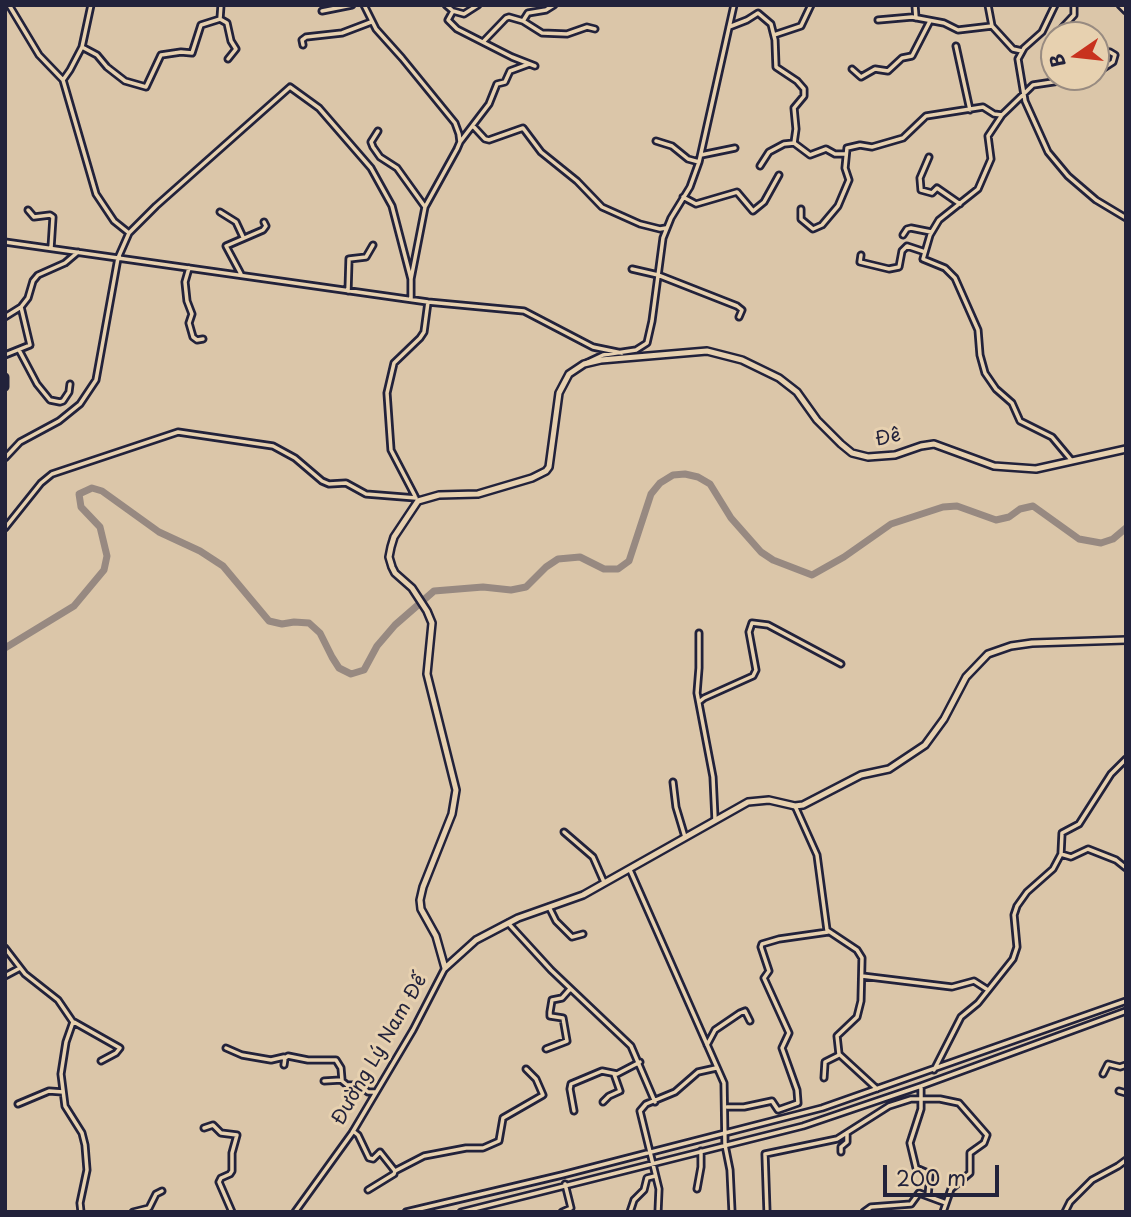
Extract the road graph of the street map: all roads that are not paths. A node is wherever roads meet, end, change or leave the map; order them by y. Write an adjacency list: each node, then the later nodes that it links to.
1 (9, 5): 39 (street)
2 (91, 5): 33 (street)
3 (221, 5): 20 (street)
4 (352, 5): 16 (street)
5 (364, 5): 24 (street)
6 (446, 5): 17 (street)
7 (478, 5): 17 (street)
8 (554, 5): 21 (street)
9 (734, 5): 27 (street)
10 (811, 5): 29 (street)
11 (915, 5): 19 (street)
12 (988, 5): 26 (street)
13 (1055, 5): 34 (street)
14 (1074, 5): 23 (street)
15 (1121, 5): 18 (street)
16 (322, 11)
17 (453, 11): 30 (street)
18 (1126, 11)
19 (916, 18): 22 (street); 25 (street)
20 (220, 19): 33 (street); 35 (street)
21 (523, 20): 28 (street); 30 (street)
22 (878, 20)
23 (1068, 21)
24 (371, 22): 31 (street); 47 (street)
25 (930, 22): 26 (street); 38 (street)
26 (992, 26): 34 (street)
27 (729, 27): 29 (street); 51 (street)
28 (595, 29)
29 (774, 35): 48 (street)
30 (483, 42): 36 (street)
31 (303, 45)
32 (956, 46): 42 (street)
33 (82, 47): 39 (street)
34 (1022, 51): 41 (street)
35 (228, 59)
36 (529, 64): 37 (street); 44 (street)
37 (535, 66)
38 (852, 69)
39 (62, 80): 66 (street)
40 (1040, 84): 41 (street)
41 (1024, 96): 43 (street); 62 (street)
42 (970, 110): 43 (street); 50 (street)
43 (1002, 115): 57 (street)
44 (473, 126): 47 (street); 64 (street)
45 (378, 131): 58 (street)
46 (656, 141): 53 (street)
47 (460, 142): 58 (street)
48 (794, 143): 50 (street); 54 (street)
49 (735, 148): 51 (street)
50 (845, 154): 59 (street)
51 (701, 155): 53 (street)
52 (929, 157): 57 (street)
53 (699, 162): 56 (street)
54 (760, 166)
55 (779, 175): 56 (street)
56 (683, 197): 64 (street)
57 (961, 204): 65 (street)
58 (425, 207): 80 (street)
59 (801, 209)
60 (28, 210): 71 (street)
61 (220, 212): 68 (street)
62 (1126, 218)
63 (264, 222): 68 (street)
64 (666, 228): 79 (street)
65 (931, 232): 67 (street); 73 (street)
66 (130, 233): 75 (street); 80 (street)
67 (903, 235)
68 (243, 237): 78 (street)
69 (5, 242): 71 (street)
70 (373, 245): 81 (street)
71 (51, 248): 72 (street)
72 (78, 252): 75 (street); 84 (street)
73 (925, 252): 74 (street); 99 (street)
74 (861, 255)
75 (118, 258): 76 (street); 98 (street)
76 (189, 268): 78 (street); 87 (street)
77 (632, 269): 79 (street)
78 (241, 274): 81 (street)
79 (658, 275): 86 (street); 90 (street)
80 (411, 279): 82 (street)
81 (348, 291): 82 (street)
82 (411, 299): 83 (street)
83 (428, 302): 88 (street); 100 (street)
84 (21, 307): 85 (street); 89 (street)
85 (5, 317)
86 (739, 317)
87 (203, 339)
88 (593, 347): 90 (street); 92 (street)
89 (19, 350): 91 (street); 95 (street)
90 (622, 353): 92 (street)
91 (5, 355)
92 (592, 358): 93 (street)
93 (584, 364): 99 (main road, Đê); 100 (main road)
94 (5, 377): 96 (street)
95 (70, 384)
96 (5, 387)
97 (1126, 449): 99 (main road, Đê)
98 (5, 458)
99 (1072, 461)
100 (417, 499): 101 (street); 122 (main road, Đường Lý Nam Đế)
101 (5, 528)
102 (699, 633): 105 (street)
103 (1126, 640): 108 (main road)
104 (841, 664): 105 (street)
105 (699, 702): 109 (street)
106 (1126, 759): 112 (street)
107 (673, 782): 111 (street)
108 (795, 806): 109 (main road); 118 (street)
109 (715, 819): 111 (main road)
110 (564, 832): 115 (street)
111 (685, 837): 114 (main road)
112 (1061, 855): 113 (street); 126 (street)
113 (1126, 868)
114 (630, 870): 115 (main road); 131 (street)
115 (604, 884): 116 (main road)
116 (549, 907): 117 (main road); 119 (street)
117 (508, 923): 122 (main road); 125 (street)
118 (828, 932): 124 (street); 158 (street)
119 (583, 934)
120 (5, 948): 121 (street)
121 (20, 968): 123 (street); 130 (street)
122 (445, 968): 152 (street, Đường Lý Nam Đế)
123 (5, 976)
124 (862, 976): 126 (street); 134 (street)
125 (571, 988): 133 (street); 137 (street)
126 (988, 990): 142 (street)
127 (1126, 1001): 142 (street)
128 (1126, 1011): 148 (street)
129 (750, 1021): 131 (street)
130 (73, 1022): 136 (street); 151 (street)
131 (707, 1045): 140 (street)
132 (226, 1048): 135 (street)
133 (546, 1049)
134 (840, 1055): 145 (street); 149 (street)
135 (286, 1056): 138 (street); 146 (street)
136 (100, 1061)
137 (640, 1062): 143 (street); 156 (street)
138 (284, 1065)
139 (1126, 1065): 144 (street)
140 (717, 1068): 156 (street); 158 (street)
141 (526, 1069): 170 (street)
142 (934, 1070): 149 (street)
143 (614, 1074): 155 (street); 159 (street)
144 (1103, 1074)
145 (824, 1078)
146 (342, 1080): 147 (street); 152 (street)
147 (324, 1081)
148 (921, 1086): 154 (street); 164 (street)
149 (877, 1089): 163 (street)
150 (1119, 1091): 153 (street)
151 (63, 1092): 157 (street); 181 (street)
152 (376, 1092): 161 (street, Đường Lý Nam Đế)
153 (1126, 1093)
154 (922, 1099): 162 (street); 177 (street); 179 (street)
155 (603, 1102)
156 (655, 1102): 167 (street)
157 (18, 1104)
158 (726, 1107): 163 (street)
159 (574, 1111)
160 (204, 1128): 183 (street)
161 (353, 1131): 170 (street); 178 (street, Đường Lý Nam Đế)
162 (847, 1134): 166 (street); 192 (street)
163 (725, 1135): 164 (street); 167 (street)
164 (725, 1145): 165 (street); 191 (street)
165 (701, 1151): 169 (street); 173 (street)
166 (841, 1152)
167 (649, 1153): 169 (street); 176 (street)
168 (1126, 1160): 195 (street)
169 (652, 1162): 171 (street); 172 (street)
170 (395, 1171): 174 (street)
171 (654, 1176): 189 (street); 190 (street)
172 (565, 1184): 180 (street); 188 (street)
173 (696, 1189)
174 (368, 1190)
175 (162, 1191): 182 (street)
176 (480, 1195): 180 (street); 186 (street)
177 (928, 1196): 179 (street); 193 (street)
178 (302, 1201): 184 (street, Đường Lý Nam Đế); 185 (street)
179 (946, 1203): 194 (street)
180 (483, 1206): 187 (street)
181 (81, 1212)
182 (133, 1212)
183 (232, 1212)
184 (295, 1212)
185 (303, 1212)
186 (407, 1212)
187 (461, 1212)
188 (562, 1212)
189 (630, 1212)
190 (657, 1212)
191 (732, 1212)
192 (767, 1212)
193 (864, 1212)
194 (943, 1212)
195 (1065, 1212)

